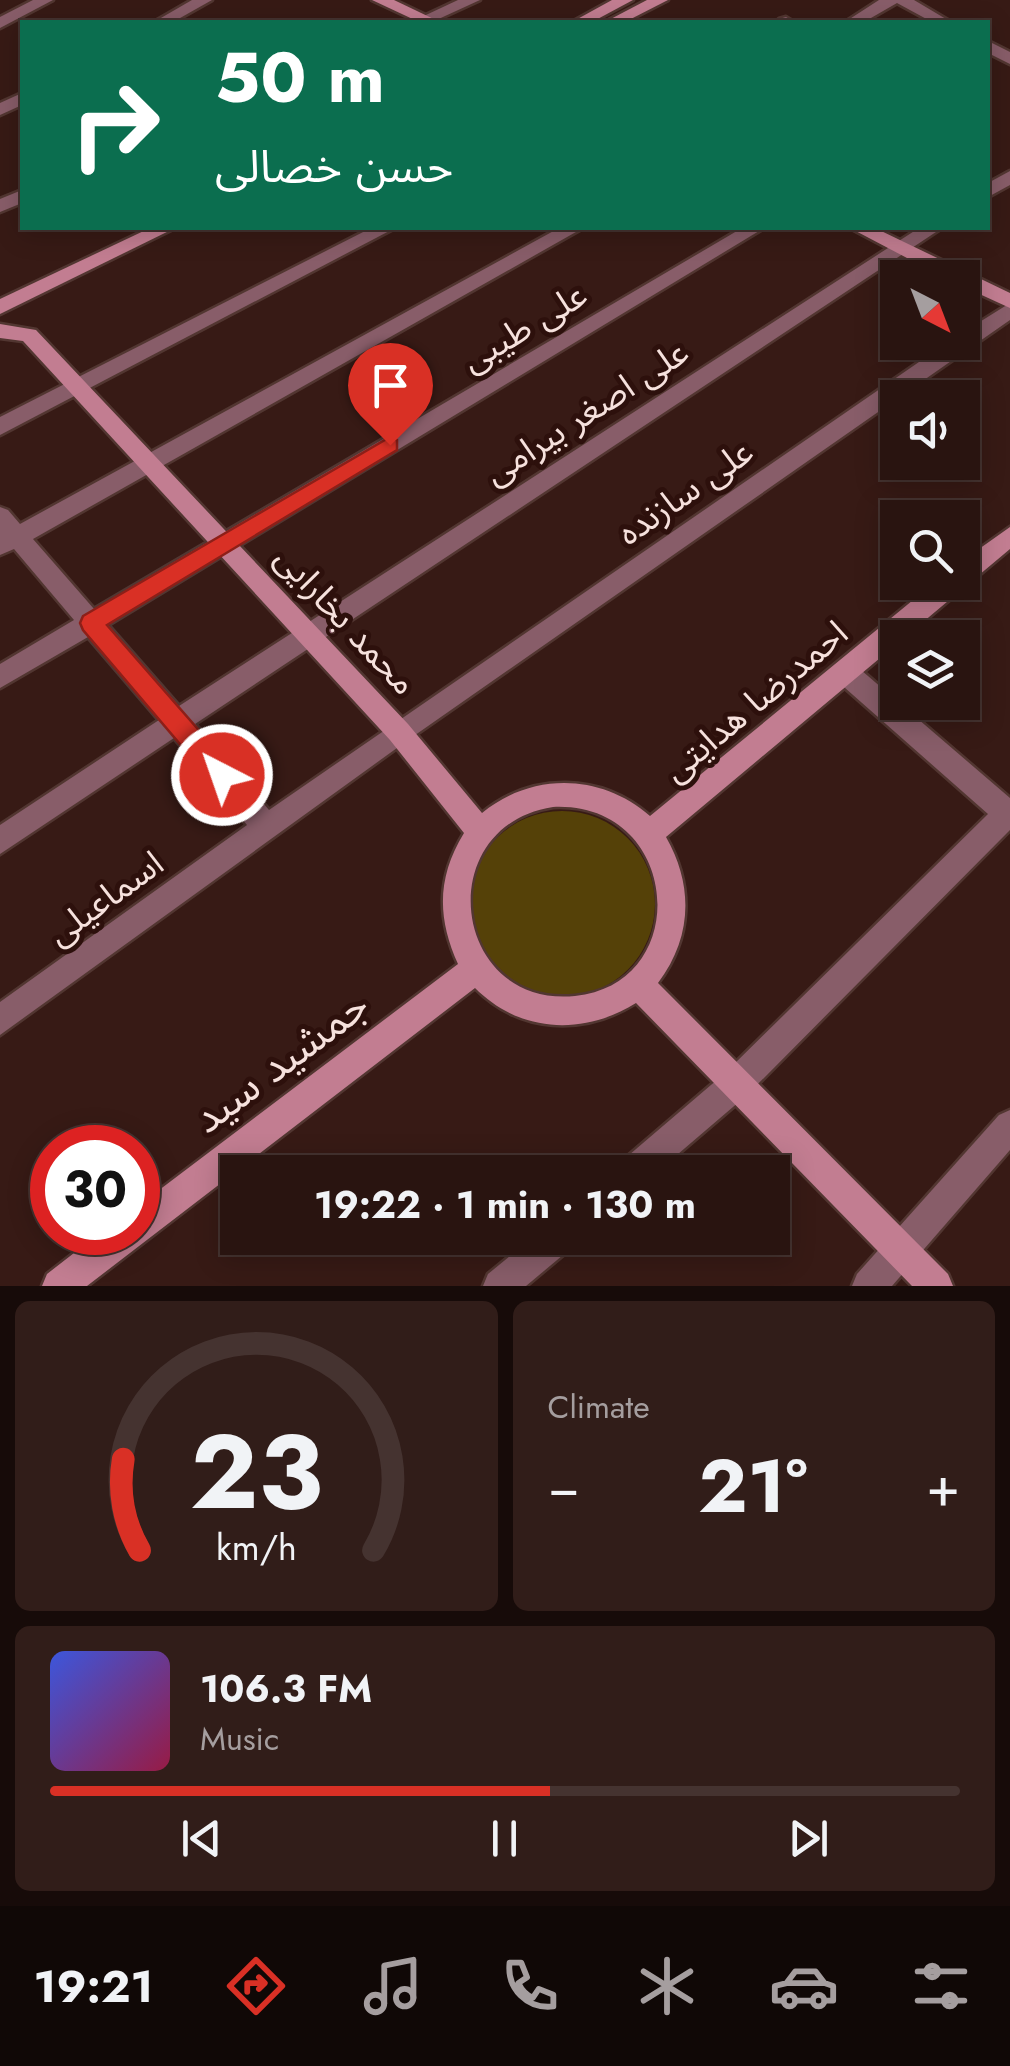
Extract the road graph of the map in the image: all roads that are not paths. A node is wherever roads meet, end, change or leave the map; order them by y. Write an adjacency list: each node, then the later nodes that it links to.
1 (45, 0): 9 (street)
2 (204, 0): 10 (street)
3 (380, 0): 11 (main road)
4 (472, 0): 12 (street)
5 (625, 0): 13 (main road)
6 (660, 0): 14 (main road)
7 (892, 0): 15 (street)
8 (902, 0): 16 (street)
9 (10, 18)
10 (166, 20)
11 (422, 20)
12 (430, 20)
13 (584, 20)
14 (618, 20)
15 (857, 20)
16 (939, 20)
17 (161, 230): 25 (main road)
18 (381, 230): 32 (street)
19 (569, 230): 34 (street)
20 (752, 230): 37 (street, علی طیبی)
21 (864, 230): 23 (main road)
22 (929, 230): 23 (street, علی اصغر بیرامی)
23 (901, 248): 24 (main road); 41 (street, علی اصغر بیرامی)
24 (925, 260)
25 (70, 272): 28 (main road); 30 (main road)
26 (980, 287): 27 (main road)
27 (1010, 301)
28 (0, 307)
29 (1010, 310): 45 (street, علی سازنده)
30 (35, 321): 31 (main road); 32 (main road, محمد بخارایی)
31 (0, 331)
32 (78, 386): 33 (street); 34 (main road, محمد بخارایی)
33 (0, 427)
34 (149, 463): 35 (street); 37 (main road, محمد بخارایی)
35 (6, 533): 40 (street)
36 (1010, 536): 38 (main road)
37 (224, 544): 40 (street, علی طیبی); 41 (main road, محمد بخارایی)
38 (980, 560)
39 (931, 600): 42 (main road, احمدرضا هدایتی)
40 (91, 623): 43 (street, علی طیبی); 44 (street)
41 (308, 634): 44 (street, علی اصغر بیرامی); 45 (main road, محمد بخارایی)
42 (845, 672): 46 (street); 49 (main road, احمدرضا هدایتی)
43 (0, 677)
44 (177, 722): 47 (street); 50 (street, علی اصغر بیرامی)
45 (400, 732): 47 (street, اسماعیلی); 48 (main road, محمد بخارایی)
46 (1009, 814): 54 (street)
47 (267, 828): 53 (street, اسماعیلی)
48 (479, 831): 49 (main road); 51 (main road)
49 (648, 835): 52 (main road)
50 (0, 840)
51 (477, 968): 52 (main road); 57 (main road, جمشید سید)
52 (638, 984): 54 (main road)
53 (0, 1020)
54 (736, 1084): 56 (street); 58 (main road)
55 (1010, 1126): 58 (street)
56 (653, 1155)
57 (160, 1209)
58 (901, 1251): 63 (street); 64 (main road)
59 (99, 1255): 61 (main road)
60 (537, 1255): 62 (street)
61 (59, 1286)
62 (500, 1286)
63 (869, 1286)
64 (936, 1286)

